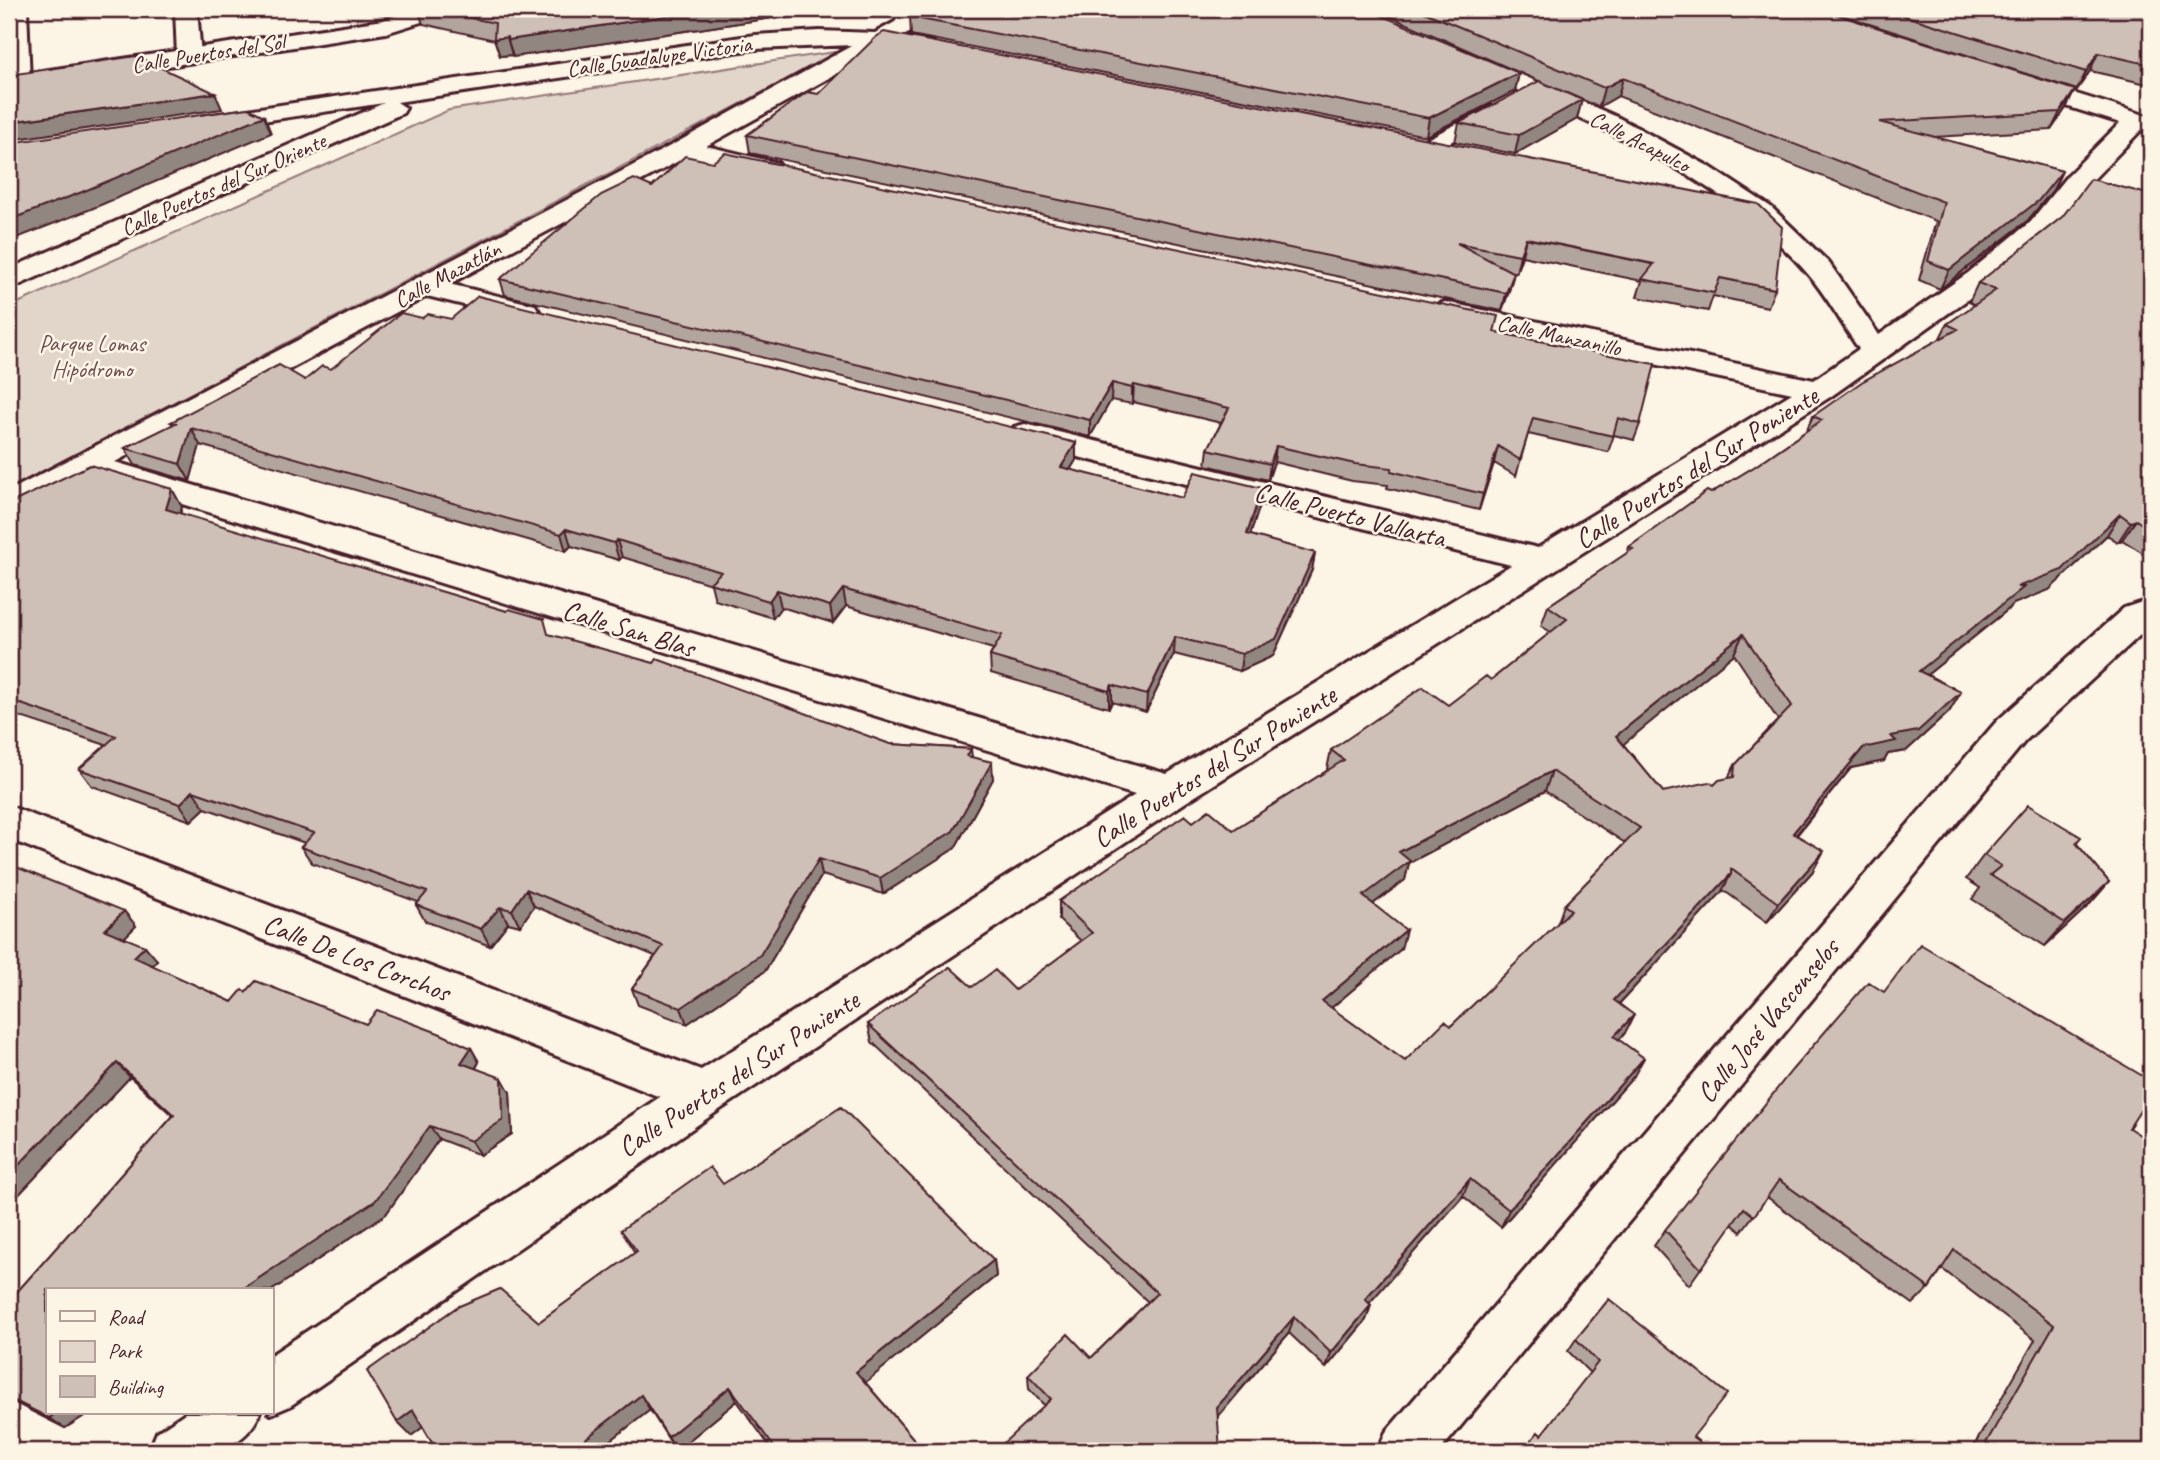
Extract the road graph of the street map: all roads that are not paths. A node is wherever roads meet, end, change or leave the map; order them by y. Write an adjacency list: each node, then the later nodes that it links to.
1 (16, 9): 10 (street)
2 (186, 9): 8 (street)
3 (439, 9): 8 (street, Calle Puertos del Sol)
4 (916, 9): 5 (street, Calle Mazatlán)
5 (882, 39): 6 (street, Calle Guadalupe Victoria); 11 (street, Calle Guadalupe Victoria); 17 (street, Calle Mazatlán)
6 (951, 52)
7 (1449, 52): 12 (street, Calle Acapulco)
8 (189, 56): 10 (street, Calle Puertos del Sol)
9 (2004, 79): 13 (street)
10 (13, 83)
11 (437, 89): 14 (street, Calle Guadalupe Victoria); 22 (street, Calle Puertos del Sur Oriente)
12 (1535, 89): 16 (lane); 21 (street, Calle Acapulco)
13 (2143, 124): 26 (street, Calle Puertos del Sur Poniente)
14 (188, 125)
15 (1403, 140): 16 (street)
16 (1430, 145): 18 (street)
17 (683, 149): 19 (street); 23 (street, Calle Mazatlán)
18 (1470, 153)
19 (792, 173)
20 (1696, 199): 21 (street)
21 (1762, 213): 26 (street, Calle Acapulco)
22 (9, 279)
23 (423, 286): 25 (street); 29 (street, Calle Mazatlán)
24 (1422, 306): 27 (street, Calle Manzanillo)
25 (558, 320)
26 (1874, 349): 27 (street, Calle Puertos del Sur Poniente)
27 (1819, 390): 31 (street, Calle Puertos del Sur Poniente)
28 (990, 426): 31 (street, Calle Puerto Vallarta)
29 (86, 464): 30 (street, Calle Mazatlán); 33 (street, Calle San Blas)
30 (9, 505)
31 (1544, 561): 33 (street, Calle Puertos del Sur Poniente)
32 (2151, 611): 39 (street, Calle José Vasconselos)
33 (1172, 791): 35 (street, Calle Puertos del Sur Poniente)
34 (9, 822): 35 (street, Calle De Los Corchos)
35 (705, 1093): 36 (street, Calle Puertos del Sur Poniente)
36 (273, 1386)
37 (232, 1414): 38 (street)
38 (176, 1451)
39 (1405, 1451)

